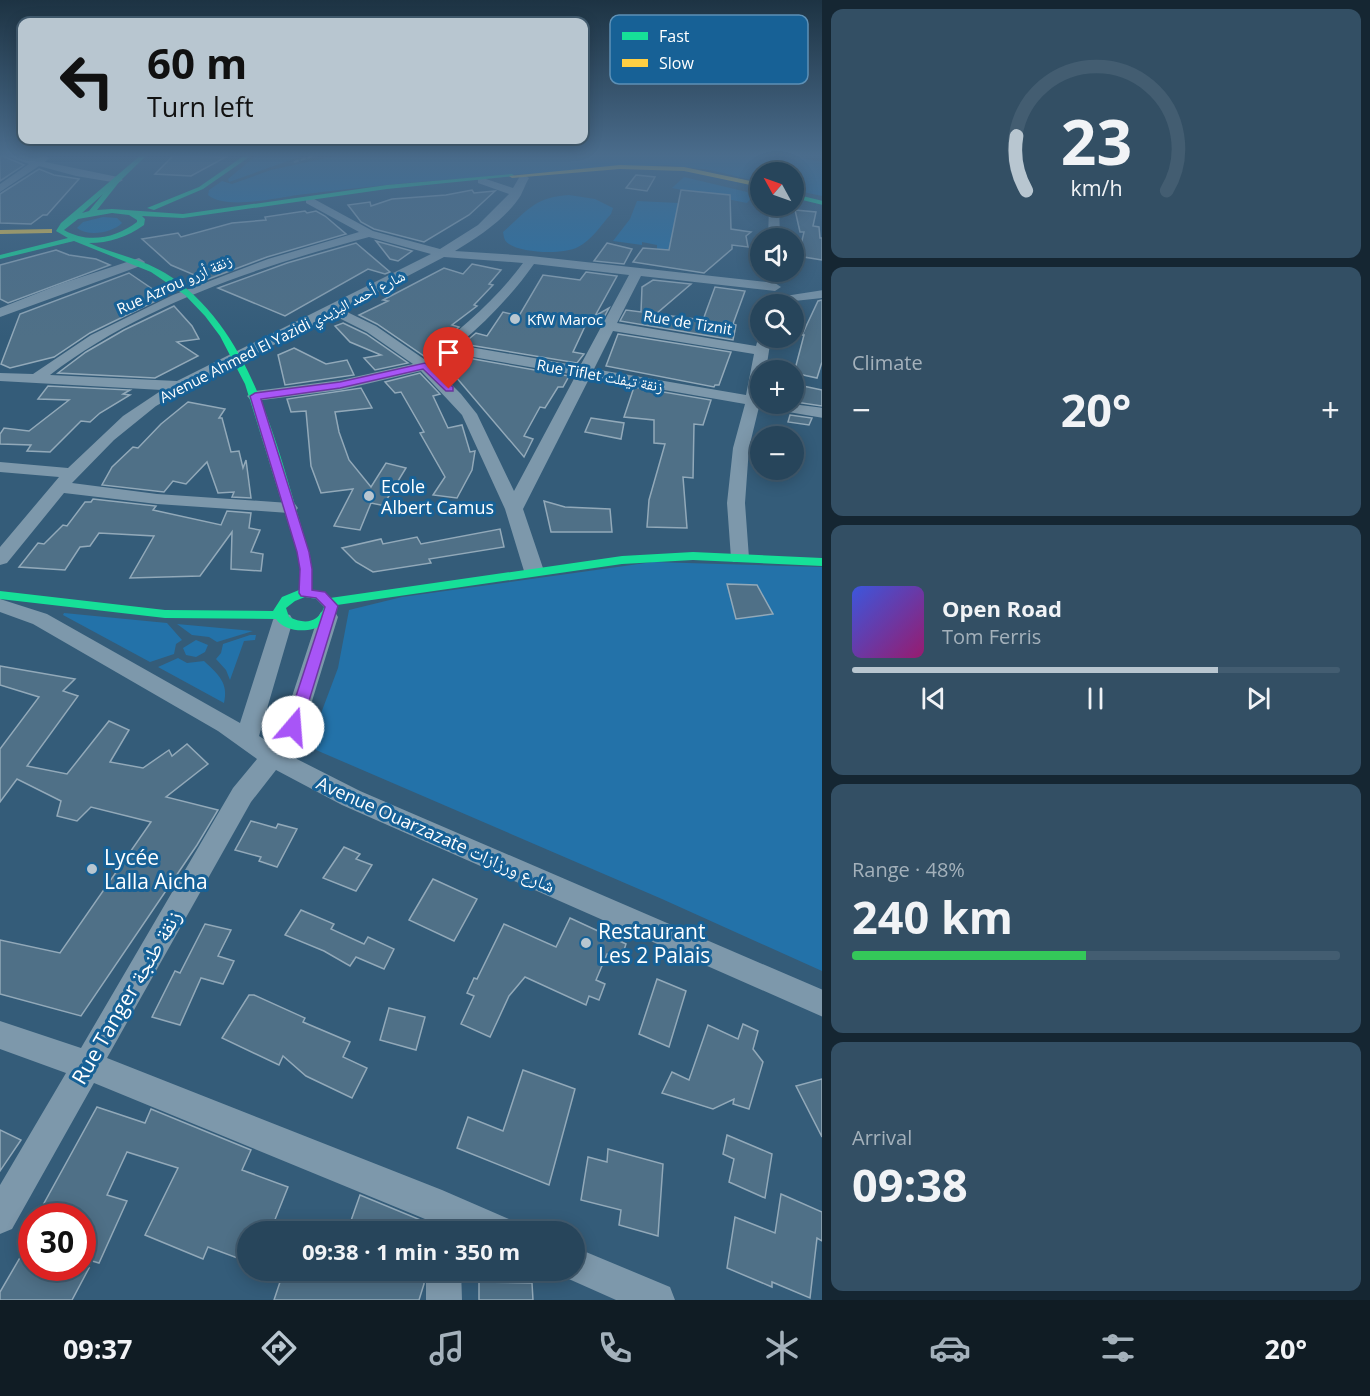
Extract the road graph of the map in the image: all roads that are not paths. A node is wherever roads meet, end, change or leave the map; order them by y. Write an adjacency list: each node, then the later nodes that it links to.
1 (83, 216): 8 (main road)
2 (88, 216): 8 (main road)
3 (129, 216): 11 (main road)
4 (165, 216): 5 (main road)
5 (187, 216)
6 (337, 216): 9 (street)
7 (494, 216): 15 (street, Avenue Ahmed El Yazidi شارع أحمد اليزيدي)
8 (68, 233): 10 (main road); 11 (main road); 12 (main road); 13 (main road)
9 (369, 233): 15 (street); 22 (street, Rue Azrou زنقة أزرو)
10 (0, 234): 12 (main road)
11 (115, 236): 18 (main road)
12 (43, 242): 13 (main road); 14 (main road); 16 (main road)
13 (92, 248): 18 (main road)
14 (0, 252)
15 (440, 253): 17 (street); 26 (street, Avenue Ahmed El Yazidi شارع أحمد اليزيدي)
16 (0, 257)
17 (531, 260): 19 (street); 30 (street)
18 (139, 262): 22 (main road); 27 (street)
19 (637, 271): 21 (street); 28 (street)
20 (775, 282): 21 (street)
21 (775, 287): 23 (street)
22 (186, 293): 31 (main road); 35 (street, Rue Azrou زنقة أزرو)
23 (774, 294)
24 (822, 294): 25 (street)
25 (804, 297)
26 (333, 310): 31 (street, Avenue Ahmed El Yazidi شارع أحمد اليزيدي); 32 (street)
27 (0, 313)
28 (609, 326): 29 (street, Rue de Tiznit); 33 (street)
29 (750, 342)
30 (448, 348): 32 (street); 33 (street, Rue Tiflet زنقة تيفلت)
31 (238, 357): 36 (street, Avenue Ahmed El Yazidi شارع أحمد اليزيدي); 37 (main road)
32 (425, 366): 37 (street); 43 (street)
33 (584, 372): 38 (street, Rue Tiflet زنقة تيفلت); 44 (street)
34 (0, 377): 35 (street)
35 (37, 378): 36 (street)
36 (179, 386): 45 (street, Avenue Ahmed El Yazidi شارع أحمد اليزيدي)
37 (255, 396): 46 (main road)
38 (750, 400)
39 (804, 410): 40 (street, Rue Tiflet زنقة تيفلت)
40 (822, 413)
41 (755, 414): 48 (street)
42 (0, 467): 45 (street)
43 (495, 468): 44 (street); 47 (street)
44 (535, 469): 47 (street)
45 (66, 480): 46 (street); 49 (street, Avenue Ahmed El Yazidi شارع أحمد اليزيدي)
46 (288, 508): 52 (main road)
47 (514, 509): 51 (street)
48 (740, 558): 50 (main road); 51 (main road)
49 (0, 559)
50 (822, 562)
51 (534, 571): 55 (main road)
52 (305, 593): 55 (main road); 56 (main road)
53 (0, 595): 56 (main road)
54 (0, 605): 57 (street, Avenue Ouarzazate شارع ورزازات)
55 (329, 610): 56 (main road); 58 (street, Rue Tanger زنقة طنجة)
56 (281, 618): 57 (street)
57 (247, 739): 58 (street, Avenue Ouarzazate شارع ورزازات)
58 (272, 757): 59 (street, Avenue Ouarzazate شارع ورزازات); 61 (street, Rue Tanger زنقة طنجة)
59 (822, 1004)
60 (0, 1035): 61 (street)
61 (87, 1065): 62 (street, Rue Tanger زنقة طنجة); 63 (street)
62 (0, 1217)
63 (442, 1219)
64 (585, 1269): 67 (street)
65 (443, 1281): 66 (street)
66 (444, 1300)
67 (657, 1300)

